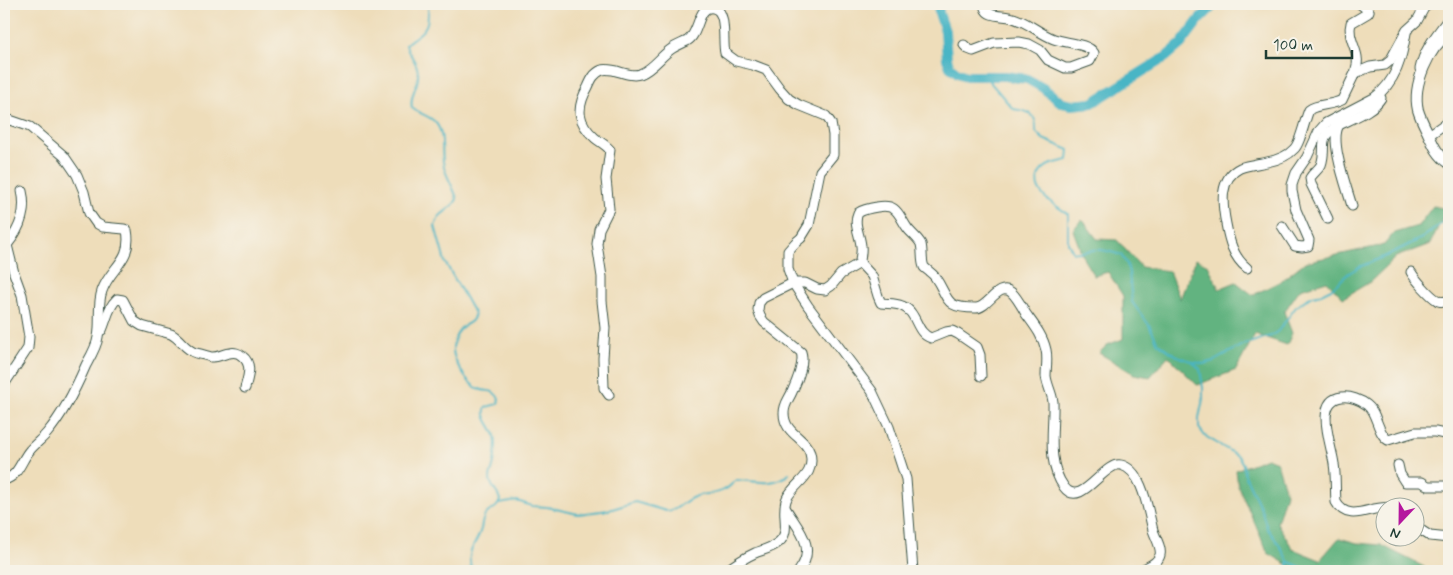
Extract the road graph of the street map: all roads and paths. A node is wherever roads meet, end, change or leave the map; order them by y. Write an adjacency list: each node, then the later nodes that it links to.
1 (987, 4): 7 (street)
2 (1360, 4): 8 (street)
3 (1429, 4): 5 (street)
4 (1449, 18): 9 (street)
5 (1406, 33): 8 (street); 10 (street)
6 (1449, 34): 9 (main road)
7 (964, 45)
8 (1356, 71): 22 (street)
9 (1418, 82): 14 (main road)
10 (1388, 84): 13 (street); 19 (street)
11 (4, 118): 26 (street)
12 (1449, 121): 14 (street)
13 (1339, 125): 17 (street); 18 (street)
14 (1428, 135): 15 (main road)
15 (1449, 163)
16 (22, 191): 20 (street)
17 (1352, 206)
18 (1328, 219)
19 (1282, 226)
20 (5, 243): 28 (street)
21 (860, 263): 24 (street); 27 (street); 42 (street)
22 (1247, 268)
23 (1411, 272): 25 (street)
24 (792, 283): 30 (street); 35 (street); 41 (street)
25 (1449, 301)
26 (98, 338): 29 (street); 33 (street)
27 (981, 376)
28 (4, 382)
29 (245, 388)
30 (609, 395)
31 (1449, 435): 36 (street)
32 (1398, 465): 34 (street)
33 (4, 480)
34 (1449, 486)
35 (786, 509): 39 (street); 40 (street)
36 (1376, 509)
37 (1426, 533): 38 (street)
38 (1449, 538)
39 (726, 571)
40 (799, 571)
41 (914, 571)
42 (1140, 571)

